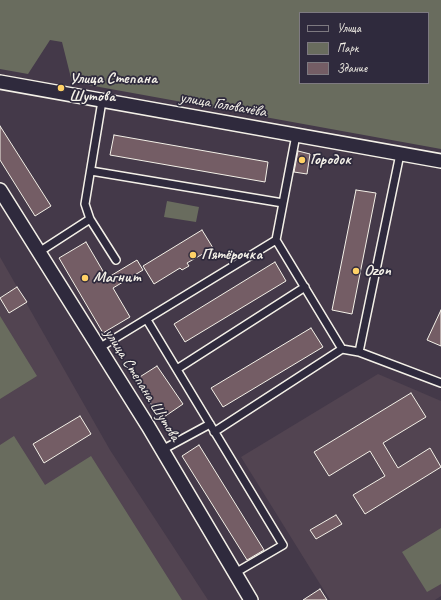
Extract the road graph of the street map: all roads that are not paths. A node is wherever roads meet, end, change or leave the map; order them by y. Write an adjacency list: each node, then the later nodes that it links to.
1 (0, 82): 2 (street, улица Головачёва)
2 (102, 101): 3 (street, улица Головачёва); 6 (lane)
3 (296, 136): 4 (street, улица Головачёва); 8 (lane)
4 (400, 154): 5 (street, улица Головачёва); 17 (lane)
5 (441, 161)
6 (91, 171): 8 (lane); 9 (lane)
7 (0, 190): 11 (street, улица Степана Шутова)
8 (283, 203): 10 (lane)
9 (90, 220): 11 (lane); 12 (lane)
10 (276, 240): 13 (lane); 14 (lane)
11 (39, 252): 15 (street, улица Степана Шутова)
12 (116, 260)
13 (305, 287): 16 (lane); 18 (lane)
14 (147, 320): 15 (lane); 18 (lane)
15 (99, 348): 22 (street, улица Степана Шутова)
16 (342, 348): 17 (lane); 21 (lane)
17 (359, 352): 19 (lane)
18 (177, 369): 20 (lane)
19 (441, 383)
20 (210, 424): 21 (lane); 22 (lane)
21 (214, 432): 23 (lane)
22 (162, 450): 23 (street, улица Степана Шутова)
23 (235, 573): 24 (street, улица Степана Шутова)
24 (251, 600)

